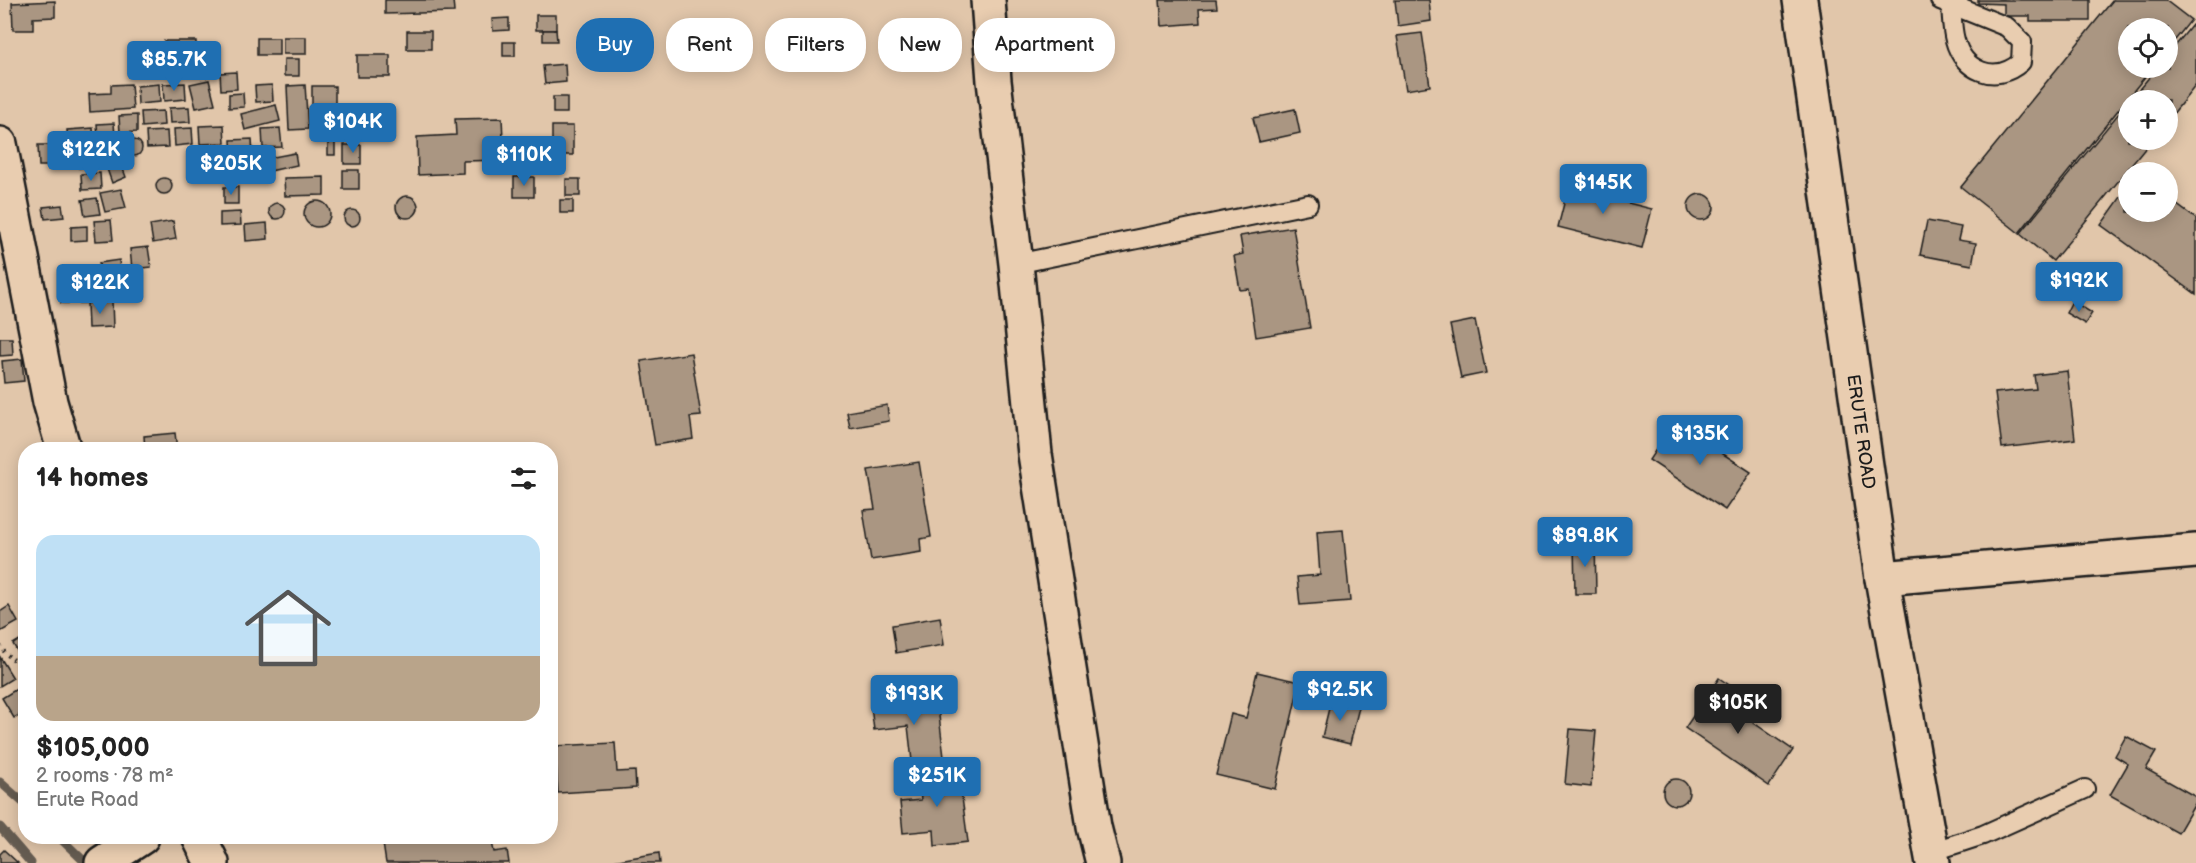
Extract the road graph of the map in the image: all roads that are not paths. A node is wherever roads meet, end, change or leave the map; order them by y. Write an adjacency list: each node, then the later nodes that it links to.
1 (988, 0): 5 (street)
2 (1800, 0): 8 (street, ERUTE ROAD)
3 (0, 144): 6 (street)
4 (1308, 204): 5 (lane)
5 (1016, 264): 15 (street)
6 (62, 442)
7 (2196, 551): 8 (street)
8 (1882, 578): 12 (street, ERUTE ROAD)
9 (2085, 789): 12 (lane)
10 (131, 844): 13 (street)
11 (202, 844): 14 (street)
12 (1932, 858)
13 (102, 863)
14 (212, 863)
15 (1103, 863)

